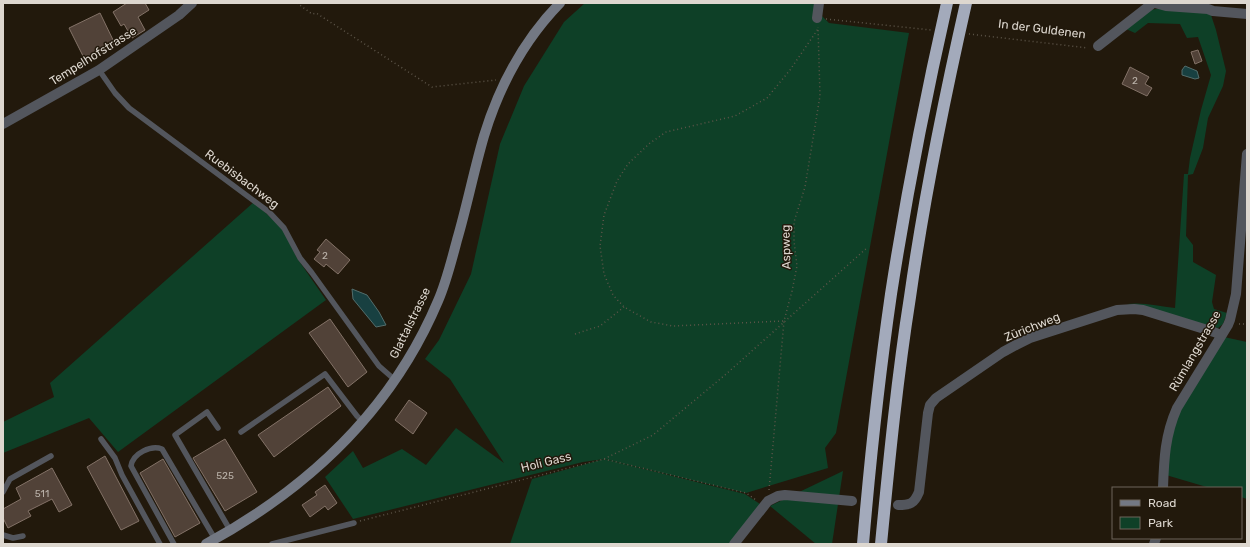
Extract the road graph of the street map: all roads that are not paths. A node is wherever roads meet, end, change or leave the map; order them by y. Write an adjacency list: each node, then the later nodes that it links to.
1 (192, 3): 10 (street, Tempelhofstrasse)
2 (560, 3): 14 (street, Glattalstrasse)
3 (819, 3): 8 (street)
4 (947, 3): 34 (highway)
5 (966, 3): 35 (highway)
6 (1154, 3): 7 (street, In der Guldenen); 9 (street, In der Guldenen)
7 (1247, 14)
8 (817, 18)
9 (1098, 46)
10 (99, 70): 11 (street, Tempelhofstrasse); 14 (lane, Ruebisbachweg)
11 (3, 124)
12 (1247, 154): 13 (street, Rümlangstrasse)
13 (1221, 335): 20 (street, Rümlangstrasse); 23 (street, Zürichweg)
14 (395, 380): 15 (street, Glattalstrasse)
15 (363, 422): 17 (lane); 25 (street, Glattalstrasse)
16 (218, 428): 25 (lane)
17 (241, 432)
18 (101, 440): 29 (lane)
19 (50, 456): 21 (lane)
20 (1163, 487)
21 (3, 492)
22 (852, 501): 33 (street)
23 (898, 505)
24 (354, 523): 32 (lane)
25 (230, 530): 28 (street, Glattalstrasse)
26 (3, 536): 27 (lane)
27 (23, 536)
28 (215, 539): 30 (lane); 31 (street, Glattalstrasse)
29 (160, 544)
30 (174, 544)
31 (206, 544)
32 (272, 544)
33 (734, 544)
34 (862, 544)
35 (881, 544)

